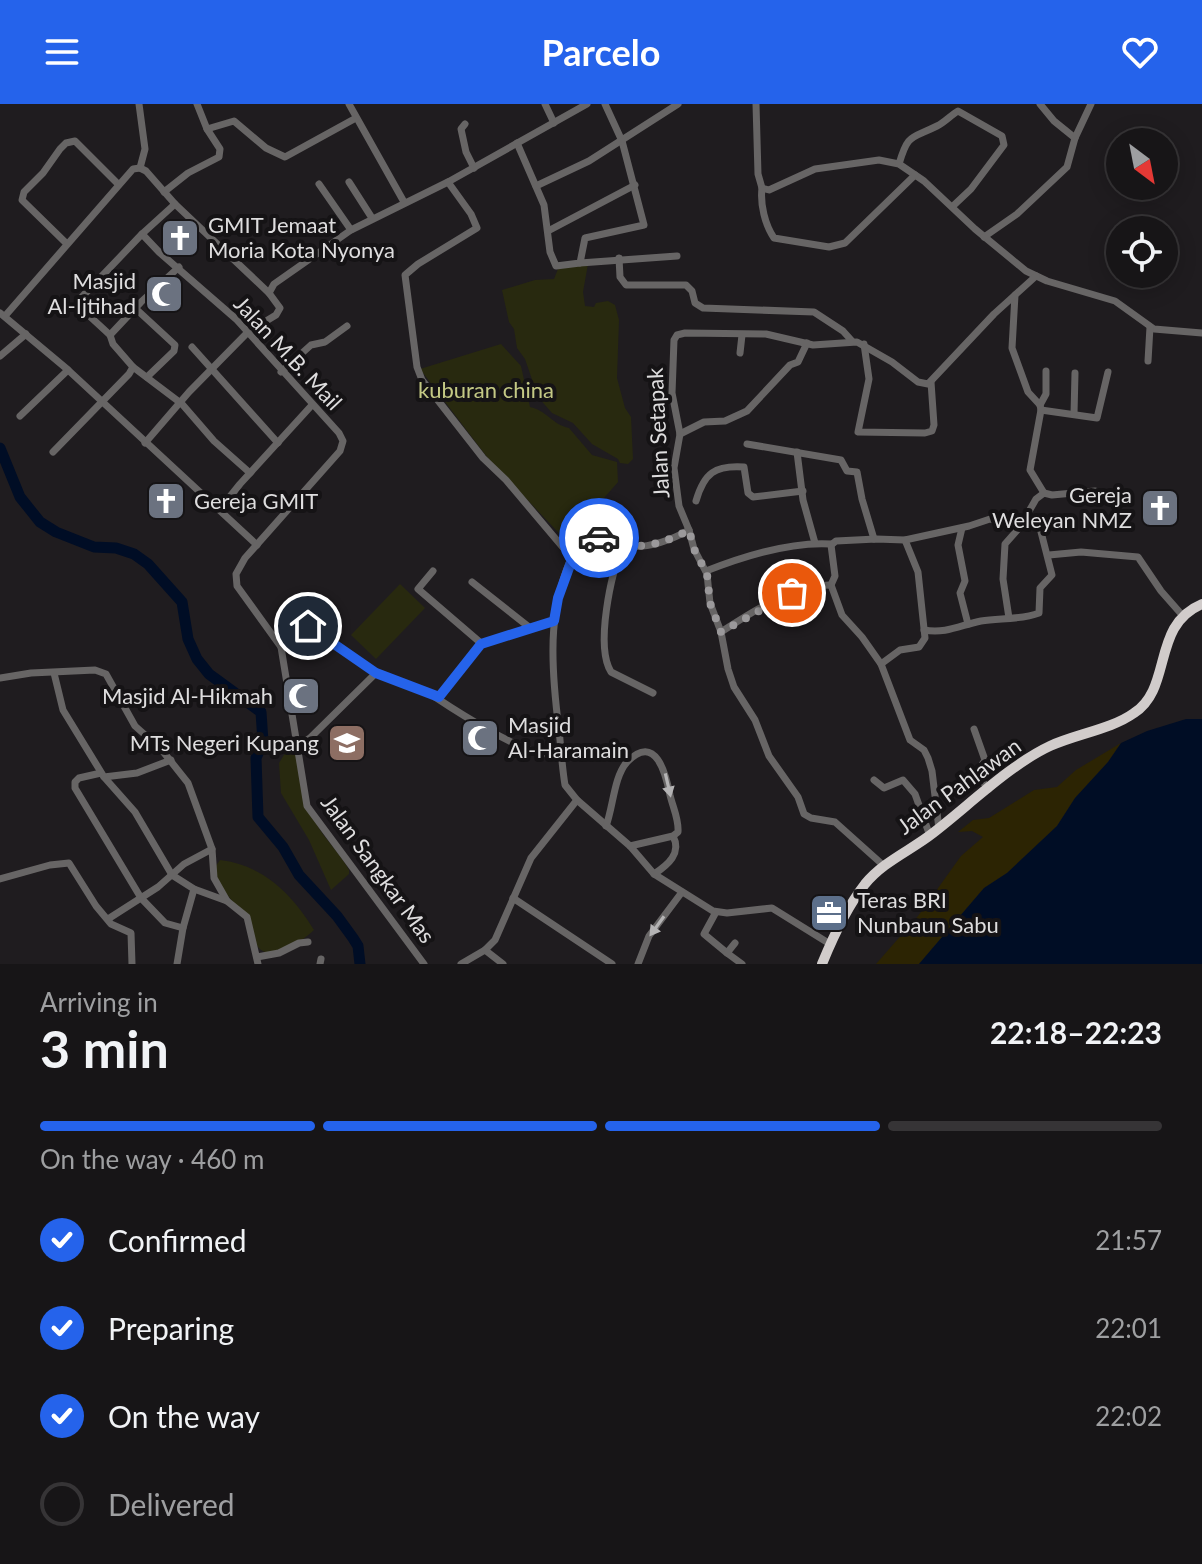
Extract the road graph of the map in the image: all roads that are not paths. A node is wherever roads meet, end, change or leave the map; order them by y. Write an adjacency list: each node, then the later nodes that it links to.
1 (139, 104): 19 (street)
2 (197, 104): 14 (street)
3 (349, 104): 11 (street)
4 (545, 104): 12 (street)
5 (587, 104): 12 (street)
6 (605, 104): 16 (street)
7 (678, 104): 16 (street)
8 (756, 104): 28 (street)
9 (1040, 104): 15 (street)
10 (1091, 104): 15 (street)
11 (356, 118): 14 (street); 30 (street)
12 (554, 123): 17 (street)
13 (465, 124): 20 (street)
14 (207, 129): 29 (street)
15 (1075, 138): 37 (street)
16 (622, 141): 26 (street); 27 (street)
17 (517, 143): 20 (street); 27 (street)
18 (899, 164): 21 (street); 28 (street); 32 (street)
19 (140, 168): 24 (street); 29 (street)
20 (474, 168): 23 (street)
21 (915, 175): 28 (street); 32 (street)
22 (349, 182): 33 (street)
23 (448, 182): 30 (street); 99 (street)
24 (118, 184): 38 (street); 38 (street)
25 (319, 184): 34 (street)
26 (635, 185): 35 (street); 41 (street)
27 (536, 186): 35 (street)
28 (762, 188)
29 (164, 192): 31 (street)
30 (404, 202): 33 (street)
31 (175, 204): 36 (street); 44 (street)
32 (953, 206): 37 (street)
33 (372, 218): 34 (street)
34 (351, 230): 44 (street)
35 (548, 231): 41 (street)
36 (142, 234): 42 (street, Jalan M.B. Mail); 53 (street)
37 (984, 237): 43 (street)
38 (66, 243): 47 (street)
39 (677, 256): 40 (street)
40 (619, 258): 41 (street); 55 (street)
41 (580, 263)
42 (179, 267): 46 (street); 50 (street, Jalan M.B. Mail)
43 (1036, 276): 45 (street); 49 (street)
44 (269, 293): 50 (street)
45 (1015, 295): 70 (street); 74 (street)
46 (135, 308): 53 (street); 69 (street)
47 (2, 315): 52 (street)
48 (347, 326): 66 (street)
49 (1150, 327): 51 (street); 61 (street)
50 (248, 332): 64 (street); 66 (street, Jalan M.B. Mail)
51 (1202, 333)
52 (26, 334): 60 (street); 63 (street)
53 (110, 335): 62 (street)
54 (742, 335): 56 (street, Jalan Setapak); 59 (street); 77 (street, Jalan Setapak)
55 (852, 341): 56 (street, Jalan Setapak); 57 (street, Jalan Setapak)
56 (807, 343): 77 (street)
57 (864, 344): 70 (street, Jalan Setapak); 70 (street)
58 (192, 347): 64 (street)
59 (740, 353)
60 (0, 356)
61 (1148, 361)
62 (133, 367): 69 (street); 71 (street)
63 (68, 370): 71 (street); 76 (street)
64 (213, 371): 72 (street); 79 (street)
65 (1046, 371): 74 (street)
66 (281, 372): 73 (street, Jalan M.B. Mail)
67 (1108, 372): 75 (street)
68 (1075, 373): 75 (street)
69 (147, 377): 72 (street)
70 (931, 382)
71 (103, 402): 78 (street); 81 (street)
72 (182, 404): 78 (street); 83 (street)
73 (312, 405): 79 (street); 96 (street, Jalan M.B. Mail)
74 (1041, 408): 75 (street); 86 (street)
75 (1074, 414)
76 (20, 416)
77 (680, 434): 91 (street, Jalan Setapak)
78 (145, 443): 88 (street)
79 (278, 443): 83 (street)
80 (747, 444): 82 (street)
81 (53, 452)
82 (797, 452): 84 (street); 92 (street)
83 (250, 473): 88 (street)
84 (803, 491): 87 (street); 94 (street)
85 (1095, 491): 86 (street)
86 (1044, 493): 89 (street)
87 (696, 501)
88 (220, 509): 96 (street)
89 (1020, 527): 90 (street); 98 (street); 106 (street)
90 (962, 528): 93 (street); 108 (street)
91 (689, 530): 97 (street); 101 (street, Jalan Setapak)
92 (874, 539): 93 (street); 95 (street)
93 (905, 540): 110 (street)
94 (815, 543): 95 (street); 101 (street)
95 (832, 544): 103 (street)
96 (257, 545): 113 (street)
97 (623, 546): 99 (street); 118 (street)
98 (1049, 555): 105 (street); 106 (street)
99 (571, 557): 107 (street)
100 (433, 571): 112 (street)
101 (706, 571): 111 (street, Jalan Setapak)
102 (472, 582): 109 (street)
103 (831, 585): 111 (street); 114 (street)
104 (1202, 604): 105 (highway)
105 (1183, 616): 126 (highway, Jalan Pahlawan)
106 (1009, 618): 108 (street)
107 (554, 621): 109 (street); 122 (street)
108 (968, 624): 110 (street)
109 (529, 627): 112 (street)
110 (924, 630): 114 (street)
111 (721, 632): 133 (street, Jalan Setapak)
112 (482, 644): 119 (street)
113 (281, 647): 116 (street); 121 (street, Jalan Sangkar Mas)
114 (881, 664): 129 (street)
115 (54, 673): 117 (street); 123 (street); 124 (street)
116 (376, 673): 119 (street); 121 (street)
117 (0, 678)
118 (653, 693)
119 (434, 697): 122 (street)
120 (974, 729): 126 (street)
121 (297, 746): 153 (street, Jalan Sangkar Mas)
122 (561, 750): 127 (street)
123 (171, 760): 124 (street); 132 (street)
124 (102, 775): 135 (street); 139 (street)
125 (874, 780): 129 (street)
126 (989, 789): 129 (highway, Jalan Pahlawan)
127 (577, 800): 128 (street); 140 (street)
128 (606, 826): 130 (street, one-way to 130); 131 (street)
129 (934, 832): 133 (highway, Jalan Pahlawan)
130 (673, 836): 131 (street); 134 (street)
131 (630, 846): 134 (street)
132 (212, 849): 135 (street); 141 (street)
133 (883, 865): 147 (highway, Jalan Pahlawan)
134 (654, 874): 138 (street)
135 (172, 875): 137 (street); 139 (street)
136 (0, 879): 143 (street)
137 (194, 889): 141 (street); 144 (street)
138 (682, 892): 142 (street); 157 (street, one-way to 157)
139 (141, 898): 143 (street); 144 (street)
140 (513, 898): 148 (street); 156 (street)
141 (227, 901): 150 (street)
142 (716, 912): 147 (street); 149 (street)
143 (108, 919): 151 (street)
144 (183, 928): 152 (street)
145 (308, 942): 150 (street)
146 (735, 943): 149 (street)
147 (830, 944): 159 (highway, Jalan Pahlawan)
148 (485, 950): 154 (street); 155 (street)
149 (727, 953): 158 (street)
150 (258, 961)
151 (132, 964)
152 (177, 964)
153 (424, 964)
154 (461, 964)
155 (503, 964)
156 (612, 964)
157 (638, 964)
158 (742, 964)
159 (822, 964)

